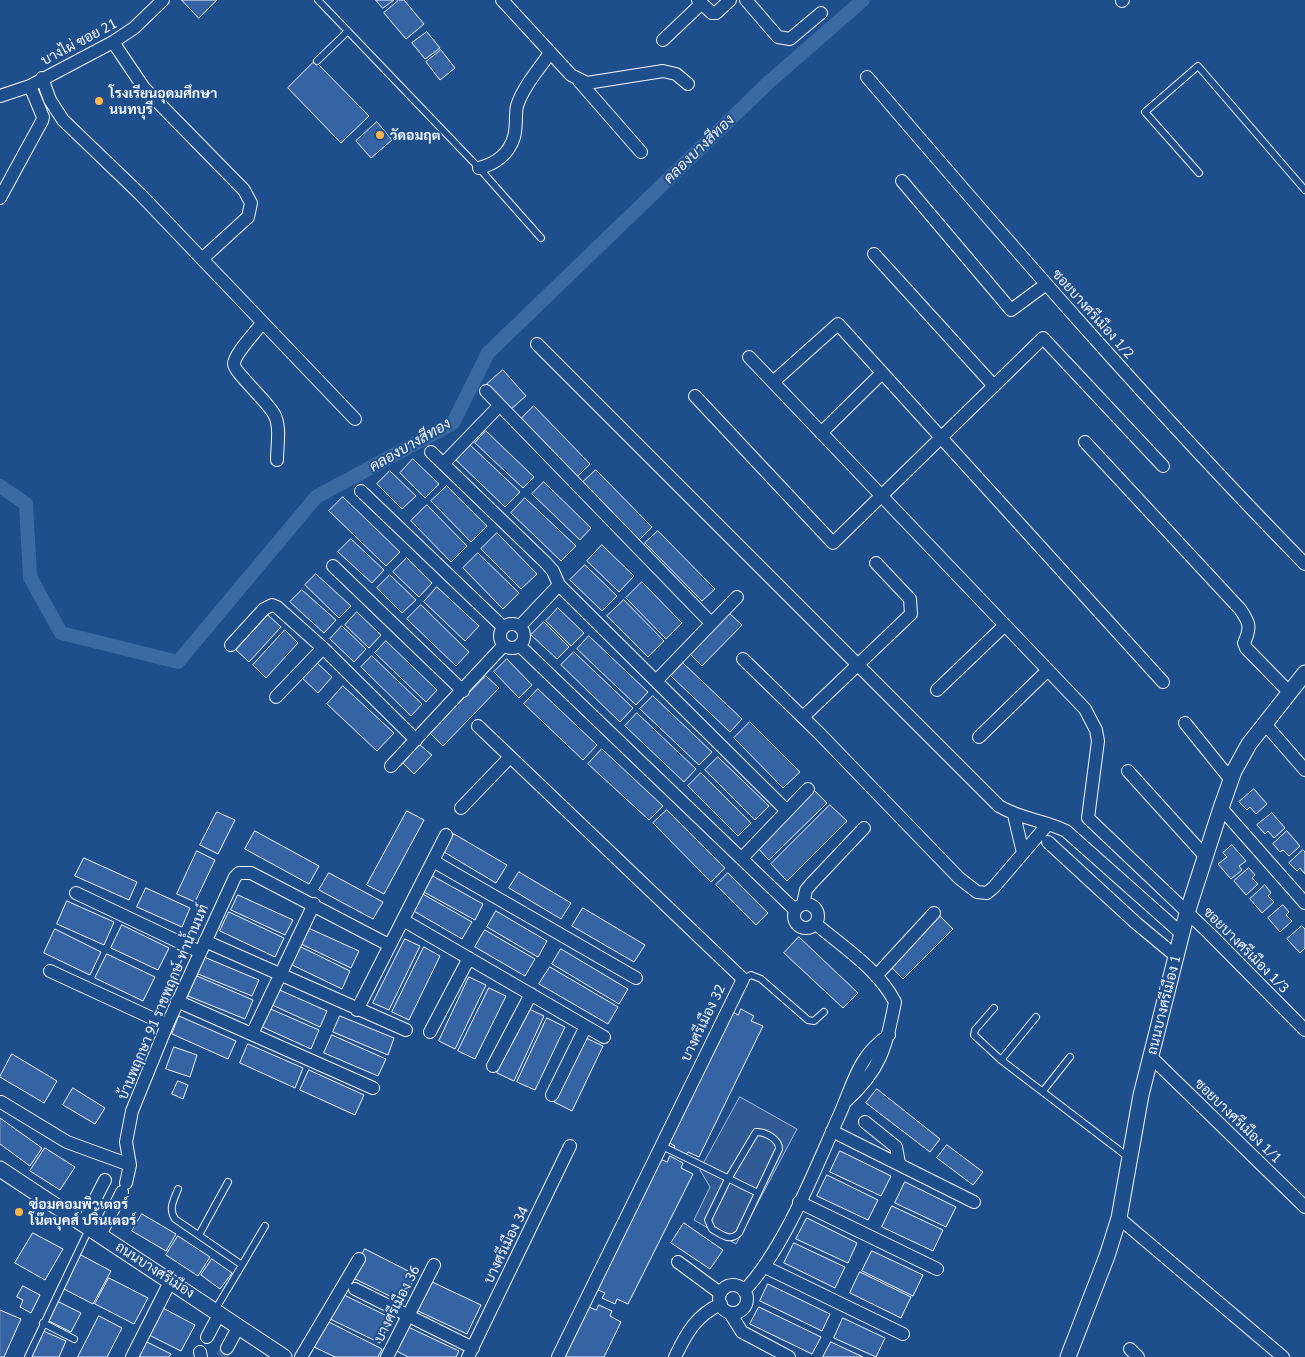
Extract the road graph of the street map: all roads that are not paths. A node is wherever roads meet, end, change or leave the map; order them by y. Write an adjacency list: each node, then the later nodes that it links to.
1 (162, 0): 10 (street, บางไผ่ ซอย 21)
2 (318, 0): 8 (lane)
3 (502, 0): 11 (street)
4 (730, 0): 6 (street)
5 (746, 0): 7 (street)
6 (699, 2): 9 (street)
7 (822, 13)
8 (348, 31): 12 (lane); 20 (lane)
9 (663, 40)
10 (113, 42): 14 (street, บางไผ่ ซอย 21); 27 (street)
11 (550, 53): 15 (street); 20 (street)
12 (317, 61)
13 (867, 77): 28 (street, ซอยบางศรีเมือง 1/2)
14 (42, 78): 17 (street, บางไผ่ ซอย 21); 27 (street)
15 (579, 81): 16 (street); 19 (street)
16 (688, 84)
17 (30, 86): 18 (street, บางไผ่ ซอย 21); 24 (street)
18 (0, 96)
19 (640, 152)
20 (478, 168): 25 (lane)
21 (1199, 173): 23 (lane)
22 (902, 181): 28 (street)
23 (1305, 190)
24 (0, 198)
25 (541, 238)
26 (874, 254): 34 (street)
27 (202, 259): 29 (street)
28 (1046, 285): 49 (street, ซอยบางศรีเมือง 1/2)
29 (262, 324): 38 (street); 43 (street)
30 (537, 344): 62 (street)
31 (750, 357): 33 (street)
32 (882, 373): 33 (street); 39 (street); 40 (street)
33 (773, 382): 39 (street)
34 (994, 386): 40 (street); 45 (street)
35 (486, 392): 37 (street)
36 (695, 396): 47 (street)
37 (499, 406): 44 (street); 53 (street)
38 (355, 419)
39 (822, 433): 47 (street)
40 (941, 437): 47 (street); 66 (street)
41 (1085, 442): 69 (street)
42 (431, 452): 44 (street)
43 (277, 460)
44 (444, 463): 51 (street)
45 (1163, 466)
46 (361, 491): 56 (street)
47 (881, 495): 54 (street)
48 (876, 563): 62 (street)
49 (1305, 564)
50 (333, 566): 68 (street)
51 (559, 585): 55 (street); 65 (street)
52 (737, 597): 53 (street)
53 (711, 623): 65 (street)
54 (1005, 625): 63 (street); 67 (street)
55 (520, 626): 56 (street); 59 (street)
56 (503, 627): 57 (street)
57 (504, 645): 59 (street); 68 (street)
58 (231, 646): 60 (street)
59 (520, 646): 93 (street)
60 (323, 648): 70 (street); 76 (street)
61 (743, 659): 71 (street)
62 (858, 664): 71 (street); 86 (street)
63 (1048, 670): 75 (street); 100 (street, ซอยบางศรีเมือง 1/3)
64 (1305, 673): 69 (street, ถนนบางศรีเมือง 1)
65 (657, 680): 85 (street)
66 (1163, 682)
67 (937, 690)
68 (463, 691): 76 (street)
69 (1290, 693): 73 (street, ถนนบางศรีเมือง 1)
70 (276, 697)
71 (803, 717): 91 (street)
72 (1185, 723): 81 (street)
73 (1265, 724): 79 (street); 81 (street, ถนนบางศรีเมือง 1)
74 (478, 726): 77 (street, บางศรีเมือง 32)
75 (979, 736)
76 (416, 740): 78 (street)
77 (510, 757): 83 (street); 112 (street, บางศรีเมือง 32)
78 (390, 766)
79 (1305, 770)
80 (1128, 771): 92 (street)
81 (1231, 780): 84 (street, ถนนบางศรีเมือง 1)
82 (808, 789): 85 (street)
83 (461, 808)
84 (1221, 808): 92 (street, ถนนบางศรีเมือง 1); 96 (street)
85 (786, 810): 93 (street)
86 (1014, 815): 87 (street); 91 (street)
87 (1048, 824): 91 (street); 103 (street)
88 (864, 828): 98 (street)
89 (446, 835): 94 (street)
90 (1048, 842): 106 (street)
91 (1023, 853)
92 (1205, 856): 100 (street, ถนนบางศรีเมือง 1)
93 (742, 858): 98 (street)
94 (433, 861): 101 (street); 111 (street)
95 (76, 893): 105 (street)
96 (1305, 903)
97 (314, 904): 104 (street); 105 (street, บ้านพฤกษา 91 ราชพฤกษ์-ท่าน้ำนนท์); 109 (street)
98 (799, 907): 102 (street); 102 (street)
99 (934, 913): 110 (street)
100 (1187, 913): 103 (street, ถนนบางศรีเมือง 1); 122 (street, ซอยบางศรีเมือง 1/3)
101 (403, 920): 104 (street); 107 (street)
102 (816, 924): 110 (street)
103 (1182, 934): 106 (street, ถนนบางศรีเมือง 1)
104 (389, 945): 116 (street)
105 (202, 946): 109 (street); 114 (street, บ้านพฤกษา 91 ราชพฤกษ์-ท่าน้ำนนท์)
106 (1176, 957): 127 (street, ถนนบางศรีเมือง 1)
107 (469, 958): 113 (street); 123 (street)
108 (50, 971): 119 (street)
109 (280, 975): 116 (street); 124 (street)
110 (876, 976): 135 (street)
111 (636, 978)
112 (743, 979): 117 (lane); 137 (street, บางศรีเมือง 32)
113 (531, 994): 120 (street); 129 (street)
114 (178, 1001): 119 (street, บ้านพฤกษา 91 ราชพฤกษ์-ท่าน้ำนนท์); 124 (street)
115 (994, 1008): 128 (lane)
116 (357, 1010): 121 (street)
117 (824, 1012)
118 (1036, 1018): 128 (lane)
119 (167, 1025): 136 (street, บ้านพฤกษา 91 ราชพฤกษ์-ท่าน้ำนนท์)
120 (585, 1028): 125 (street); 132 (street)
121 (406, 1030)
122 (1305, 1030)
123 (430, 1032)
124 (252, 1034): 130 (street)
125 (604, 1037)
126 (1070, 1057): 131 (lane)
127 (1151, 1057): 139 (street, ถนนบางศรีเมือง 1); 150 (street, ซอยบางศรีเมือง 1/1)
128 (1001, 1060): 131 (lane)
129 (492, 1066)
130 (373, 1088)
131 (1043, 1091): 139 (lane)
132 (552, 1095)
133 (1, 1102): 140 (street)
134 (865, 1122): 141 (street)
135 (832, 1131): 141 (street); 148 (street)
136 (126, 1142): 140 (street); 142 (street, บ้านพฤกษา 91 ราชพฤกษ์-ท่าน้ำนนท์)
137 (660, 1145): 144 (lane); 179 (street, บางศรีเมือง 32)
138 (570, 1146): 173 (street, บางศรีเมือง 34)
139 (1128, 1157): 151 (street, ถนนบางศรีเมือง 1)
140 (115, 1160): 142 (street); 153 (street)
141 (899, 1163): 149 (street)
142 (130, 1165): 153 (street, บ้านพฤกษา 91 ราชพฤกษ์-ท่าน้ำนนท์)
143 (0, 1169): 153 (street, ถนนบางศรีเมือง)
144 (728, 1179): 147 (lane); 147 (lane); 147 (lane)
145 (228, 1182): 154 (lane)
146 (178, 1189): 154 (lane)
147 (758, 1193)
148 (799, 1202): 159 (street); 160 (street)
149 (974, 1202)
150 (1305, 1208)
151 (1119, 1218): 182 (street, ถนนบางศรีเมือง 1); 183 (street)
152 (265, 1226): 157 (lane)
153 (91, 1228): 161 (street, ถนนบางศรีเมือง); 167 (lane)
154 (199, 1235): 157 (lane)
155 (359, 1259): 177 (street)
156 (678, 1262): 164 (street)
157 (242, 1265): 165 (lane)
158 (434, 1265): 166 (street, บางศรีเมือง 36)
159 (765, 1267): 163 (street); 169 (street)
160 (937, 1269)
161 (171, 1280): 165 (street, ถนนบางศรีเมือง); 175 (street)
162 (355, 1289): 166 (street)
163 (744, 1291): 164 (street); 164 (street)
164 (723, 1303): 180 (street); 181 (street)
165 (217, 1311): 168 (street, ถนนบางศรีเมือง); 170 (street)
166 (407, 1315): 173 (street); 178 (street, บางศรีเมือง 36)
167 (43, 1323): 171 (lane); 174 (lane)
168 (238, 1326): 172 (street); 176 (street, ถนนบางศรีเมือง)
169 (903, 1334)
170 (206, 1337)
171 (74, 1339)
172 (227, 1348)
173 (471, 1353)
174 (28, 1357)
175 (132, 1357)
176 (284, 1357)
177 (302, 1357)
178 (387, 1357)
179 (558, 1357)
180 (675, 1357)
181 (789, 1357)
182 (1068, 1357)
183 (1283, 1357)

